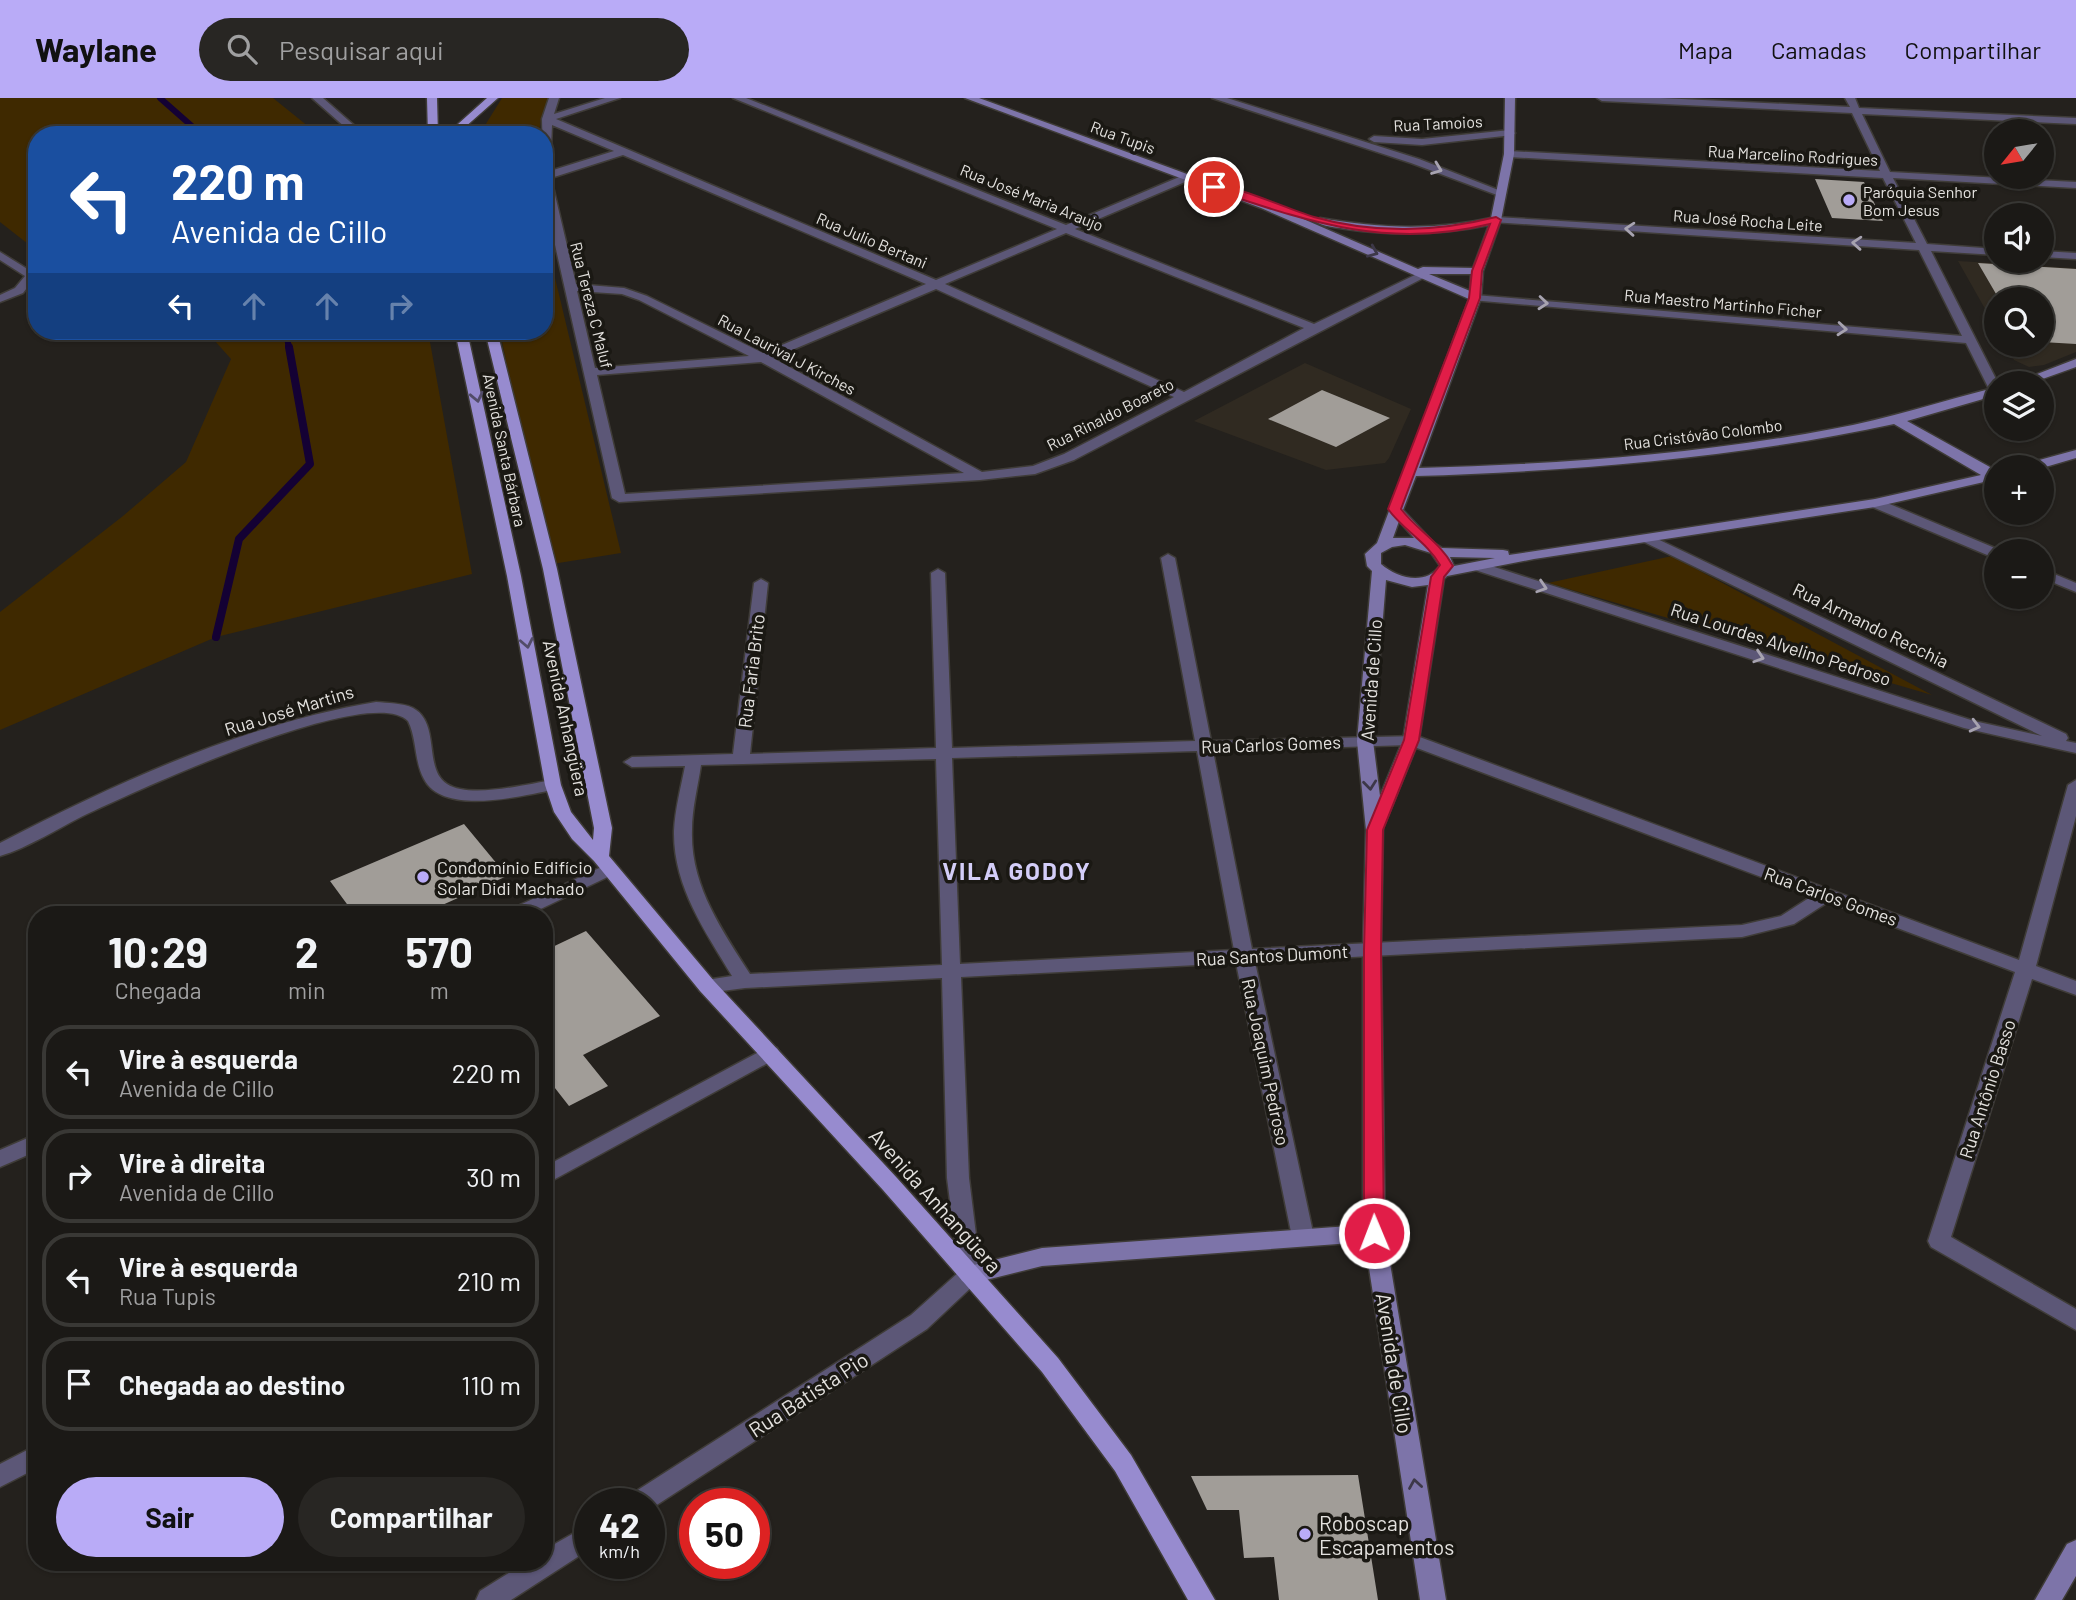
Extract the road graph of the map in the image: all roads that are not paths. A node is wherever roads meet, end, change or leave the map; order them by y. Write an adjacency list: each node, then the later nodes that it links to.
1 (317, 98): 18 (street)
2 (432, 98): 20 (main road)
3 (472, 98): 21 (main road)
4 (493, 98): 22 (main road)
5 (554, 98): 16 (street, Rua Tereza C Maluf)
6 (615, 98): 16 (street)
7 (738, 98): 38 (street, Rua José Maria Araujo)
8 (970, 98): 32 (main road, Rua Tupis)
9 (1217, 98): 13 (street, Rua Tamoios)
10 (1510, 98): 25 (main road)
11 (1602, 98): 15 (street)
12 (1850, 98): 15 (street)
13 (1237, 101): 24 (street, Rua Tamoios)
14 (344, 110): 18 (street)
15 (1855, 111): 17 (street); 31 (street)
16 (547, 119): 23 (street, Rua Tereza C Maluf); 27 (street, Rua Julio Bertani)
17 (2076, 121)
18 (345, 122): 19 (street)
19 (350, 126)
20 (433, 126)
21 (462, 126)
22 (465, 126)
23 (547, 126)
24 (1325, 132): 26 (street, Rua Tamoios); 29 (street, Rua Tamoios)
25 (1510, 134): 26 (street, Rua Tamoios); 28 (main road)
26 (1422, 142): 29 (street)
27 (625, 151): 30 (street); 51 (street, Rua Julio Bertani)
28 (1509, 154): 31 (street, Rua Marcelino Rodrigues); 34 (main road)
29 (1415, 161): 34 (street, Rua Tamoios, one-way to 34)
30 (553, 174)
31 (1886, 176): 33 (street, Rua Marcelino Rodrigues); 41 (street)
32 (1188, 177): 35 (main road, Rua Tupis); 38 (street)
33 (2076, 185)
34 (1501, 193): 37 (main road)
35 (1265, 206): 39 (main road, Rua Tupis); 40 (main road, Rua Tupis)
36 (553, 210): 52 (street, Rua Tereza C Maluf)
37 (1496, 220): 39 (main road, Rua Tupis); 41 (street, Rua José Rocha Leite, one-way to 37); 47 (main road)
38 (1070, 229): 51 (street); 55 (street, Rua José Maria Araujo)
39 (1358, 229): 40 (main road)
40 (1334, 236): 46 (main road, Rua Tupis, one-way to 46)
41 (1925, 248): 42 (street, Rua José Rocha Leite); 58 (street)
42 (1984, 251)
43 (0, 255): 48 (street)
44 (2054, 255): 45 (street)
45 (2076, 256)
46 (1409, 268): 47 (main road); 49 (main road, Rua Tupis)
47 (1477, 271): 53 (main road)
48 (28, 273)
49 (1423, 275): 53 (main road, Rua Tupis); 55 (street, Rua Rinaldo Boareto)
50 (28, 282): 54 (street)
51 (937, 285): 59 (street); 65 (street, Rua Julio Bertani)
52 (571, 287): 59 (street, Rua Laurival J Kirches); 63 (street, Rua Tereza C Maluf)
53 (1475, 298): 58 (street, Rua Maestro Martinho Ficher, one-way to 58); 71 (main road)
54 (0, 299)
55 (1314, 328): 65 (street, Rua Rinaldo Boareto)
56 (463, 340): 89 (main road, Avenida Santa Bárbara, one-way to 89)
57 (493, 340): 85 (main road, Avenida Santa Bárbara)
58 (1969, 340): 61 (street)
59 (763, 358): 63 (street); 72 (street, Rua Laurival J Kirches)
60 (2076, 363): 62 (main road)
61 (1985, 371)
62 (2054, 371)
63 (592, 372): 75 (street, Rua Tereza C Maluf)
64 (1984, 394): 66 (main road, Rua Cristóvão Colombo)
65 (1183, 397): 72 (street, Rua Rinaldo Boareto)
66 (1896, 420): 67 (main road); 71 (main road, Rua Cristóvão Colombo)
67 (1955, 454): 70 (main road); 74 (main road)
68 (2074, 457): 69 (main road)
69 (2054, 462)
70 (1984, 470)
71 (1408, 472): 77 (main road)
72 (980, 476): 75 (street, Rua Rinaldo Boareto)
73 (1984, 478): 74 (main road)
74 (1955, 485): 76 (main road)
75 (619, 498)
76 (1875, 503): 78 (main road); 81 (street)
77 (1395, 509): 79 (main road); 80 (main road)
78 (1649, 539): 82 (main road); 96 (street, Rua Armando Recchia)
79 (1382, 545): 80 (main road); 86 (main road, Avenida de Cillo)
80 (1435, 549): 82 (main road); 88 (main road)
81 (1984, 549)
82 (1534, 555): 84 (main road)
83 (1168, 558): 95 (street, Rua Joaquim Pedroso)
84 (1477, 566): 88 (main road); 96 (street, Rua Lourdes Alvelino Pedroso, one-way to 96)
85 (550, 569): 105 (main road, Avenida Anhangüera)
86 (1379, 571): 88 (main road); 94 (main road, Avenida de Cillo)
87 (938, 573): 97 (street)
88 (1441, 575): 93 (main road, Avenida de Cillo)
89 (514, 576): 101 (main road, Avenida Anhangüera, one-way to 101)
90 (2054, 578): 92 (street)
91 (761, 583): 99 (street, Rua Faria Brito)
92 (2076, 588)
93 (1411, 740): 94 (street, Rua Carlos Gomes); 103 (main road, Avenida de Cillo); 106 (street, Rua Carlos Gomes)
94 (1365, 741): 95 (street, Rua Carlos Gomes); 103 (main road, Avenida de Cillo, one-way to 103)
95 (1205, 746): 97 (street, Rua Carlos Gomes); 109 (street, Rua Joaquim Pedroso)
96 (2076, 747)
97 (944, 753): 99 (street, Rua Carlos Gomes); 111 (street)
98 (694, 759): 99 (street, Rua Carlos Gomes); 100 (street, Rua Carlos Gomes); 112 (street)
99 (741, 759)
100 (632, 762)
101 (553, 785): 104 (street, Rua José Martins); 105 (main road, Avenida Anhangüera)
102 (2076, 785): 110 (street, Rua Antônio Basso)
103 (1375, 830): 108 (main road, Avenida de Cillo)
104 (0, 850)
105 (605, 863): 107 (street); 113 (main road, Avenida Anhangüera)
106 (1827, 894): 108 (street, Rua Santos Dumont); 110 (street, Rua Carlos Gomes)
107 (529, 906)
108 (1372, 950): 109 (street, Rua Santos Dumont); 119 (main road, Avenida de Cillo)
109 (1244, 956): 111 (street, Rua Santos Dumont); 120 (street, Rua Joaquim Pedroso)
110 (2026, 968): 114 (street, Rua Carlos Gomes); 122 (street, Rua Antônio Basso)
111 (951, 971): 112 (street, Rua Santos Dumont); 121 (street)
112 (745, 981): 113 (street, Rua Santos Dumont)
113 (707, 986): 115 (main road, Avenida Anhangüera)
114 (2076, 988)
115 (770, 1052): 118 (street); 121 (main road, Avenida Anhangüera)
116 (28, 1146): 117 (street)
117 (0, 1159)
118 (553, 1172)
119 (1374, 1233): 120 (main road); 132 (main road, Avenida de Cillo, one-way to 119)
120 (1303, 1237): 121 (main road)
121 (970, 1275): 125 (street, Rua Batista Pio); 130 (main road, Avenida Anhangüera)
122 (2076, 1320)
123 (28, 1460): 124 (street)
124 (0, 1476)
125 (662, 1488)
126 (574, 1545): 128 (street)
127 (2076, 1552): 133 (main road)
128 (553, 1559)
129 (534, 1571): 131 (street)
130 (1198, 1598)
131 (489, 1600)
132 (1433, 1600)
133 (2048, 1600)

